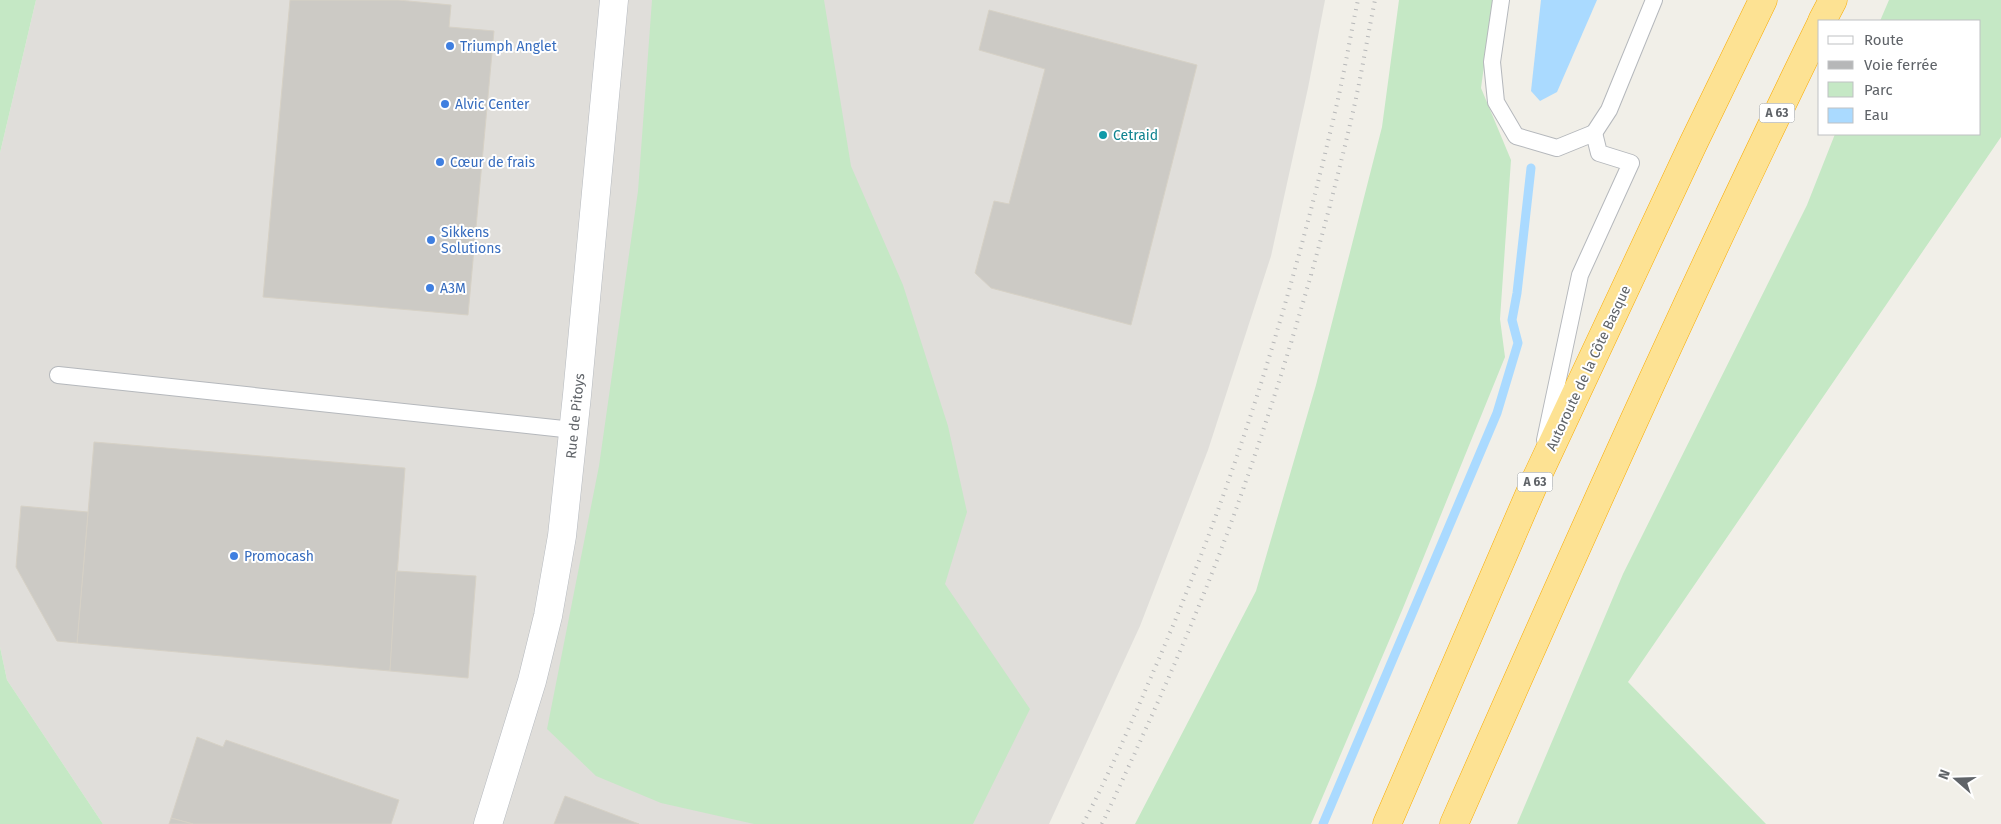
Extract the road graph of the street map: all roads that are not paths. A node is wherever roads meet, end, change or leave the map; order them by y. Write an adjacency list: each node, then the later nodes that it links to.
1 (614, 0): 10 (street, Rue de Pitoys)
2 (1501, 0): 8 (lane)
3 (1654, 0): 8 (lane)
4 (1763, 0): 11 (highway, Autoroute de la Côte Basque / A 63)
5 (1833, 0): 6 (highway)
6 (1823, 20)
7 (1818, 30): 14 (highway, A 63)
8 (1594, 132): 11 (lane)
9 (58, 375): 10 (lane)
10 (573, 430): 12 (street, Rue de Pitoys)
11 (1536, 479): 13 (highway, Autoroute de la Côte Basque / A 63)
12 (488, 824)
13 (1387, 824)
14 (1454, 824)

